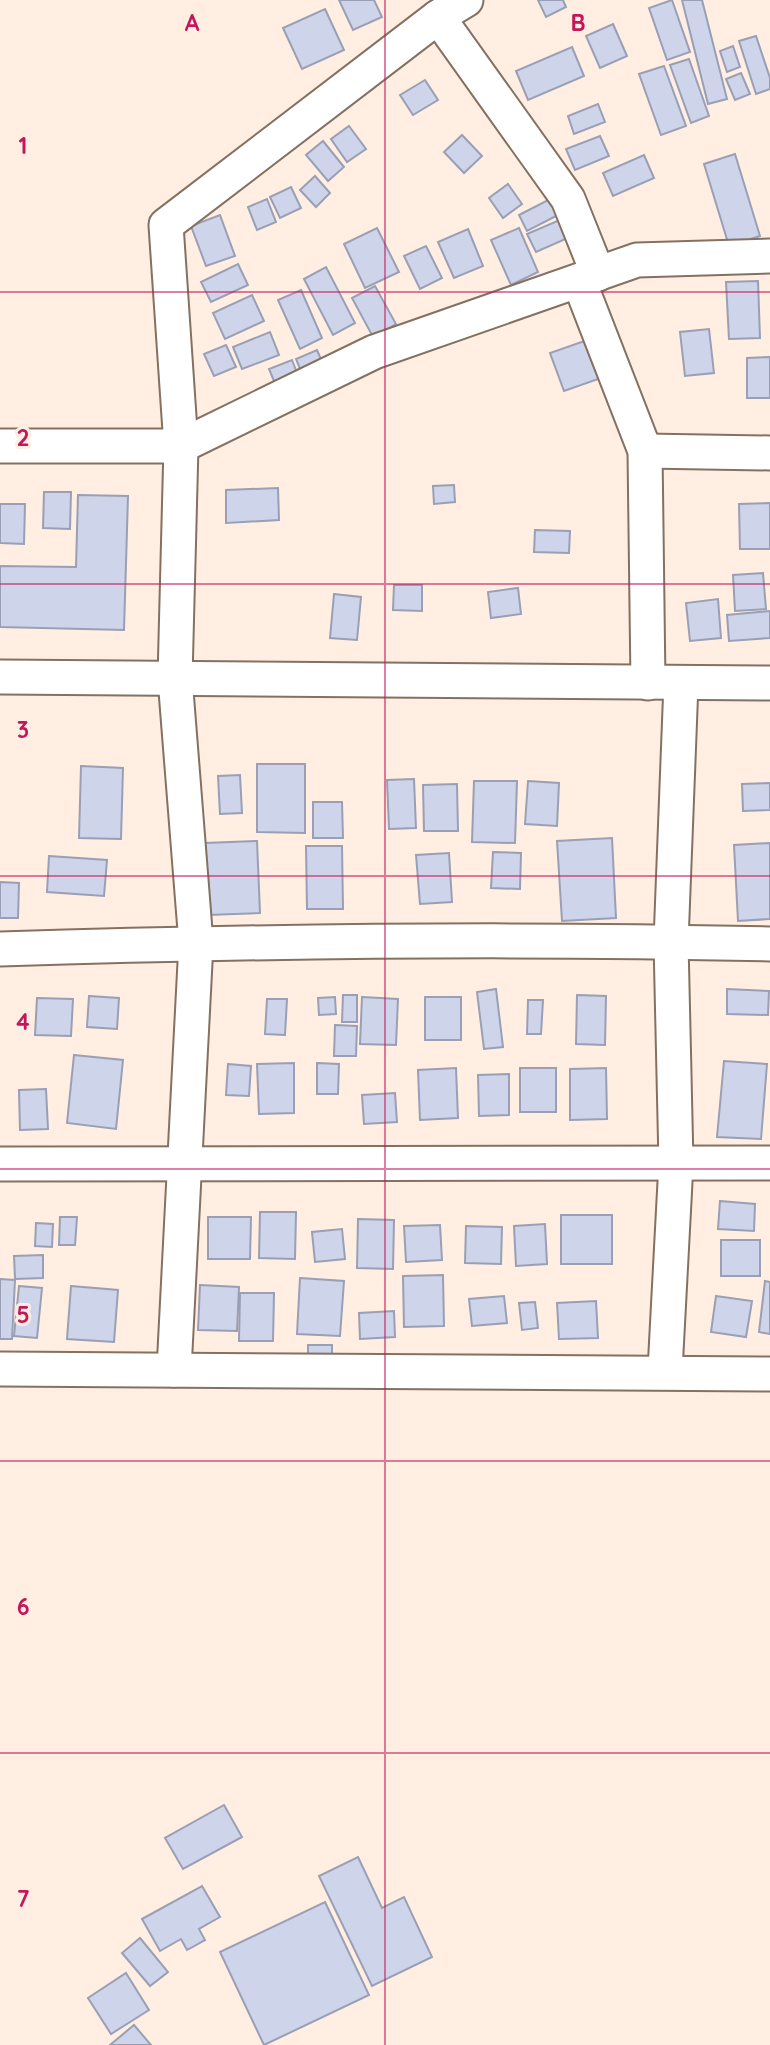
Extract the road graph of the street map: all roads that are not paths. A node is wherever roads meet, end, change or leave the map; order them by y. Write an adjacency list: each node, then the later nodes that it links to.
1 (452, 9): 3 (street); 5 (street)
2 (770, 256): 3 (street)
3 (588, 278): 5 (street); 6 (street)
4 (0, 446): 5 (street)
5 (181, 446): 9 (street)
6 (645, 451): 7 (street); 10 (street)
7 (770, 453)
8 (0, 677): 9 (street)
9 (175, 678): 10 (street); 14 (street)
10 (648, 683): 11 (street)
11 (681, 683): 12 (street); 13 (street)
12 (770, 683)
13 (671, 942): 14 (street); 15 (street); 17 (street)
14 (196, 943): 16 (street); 20 (street)
15 (770, 944)
16 (0, 949)
17 (676, 1163): 18 (street); 20 (street); 23 (street)
18 (770, 1163)
19 (0, 1164): 20 (street)
20 (186, 1164): 22 (street)
21 (0, 1369): 22 (street)
22 (174, 1370): 23 (street)
23 (665, 1371): 24 (street)
24 (770, 1374)

